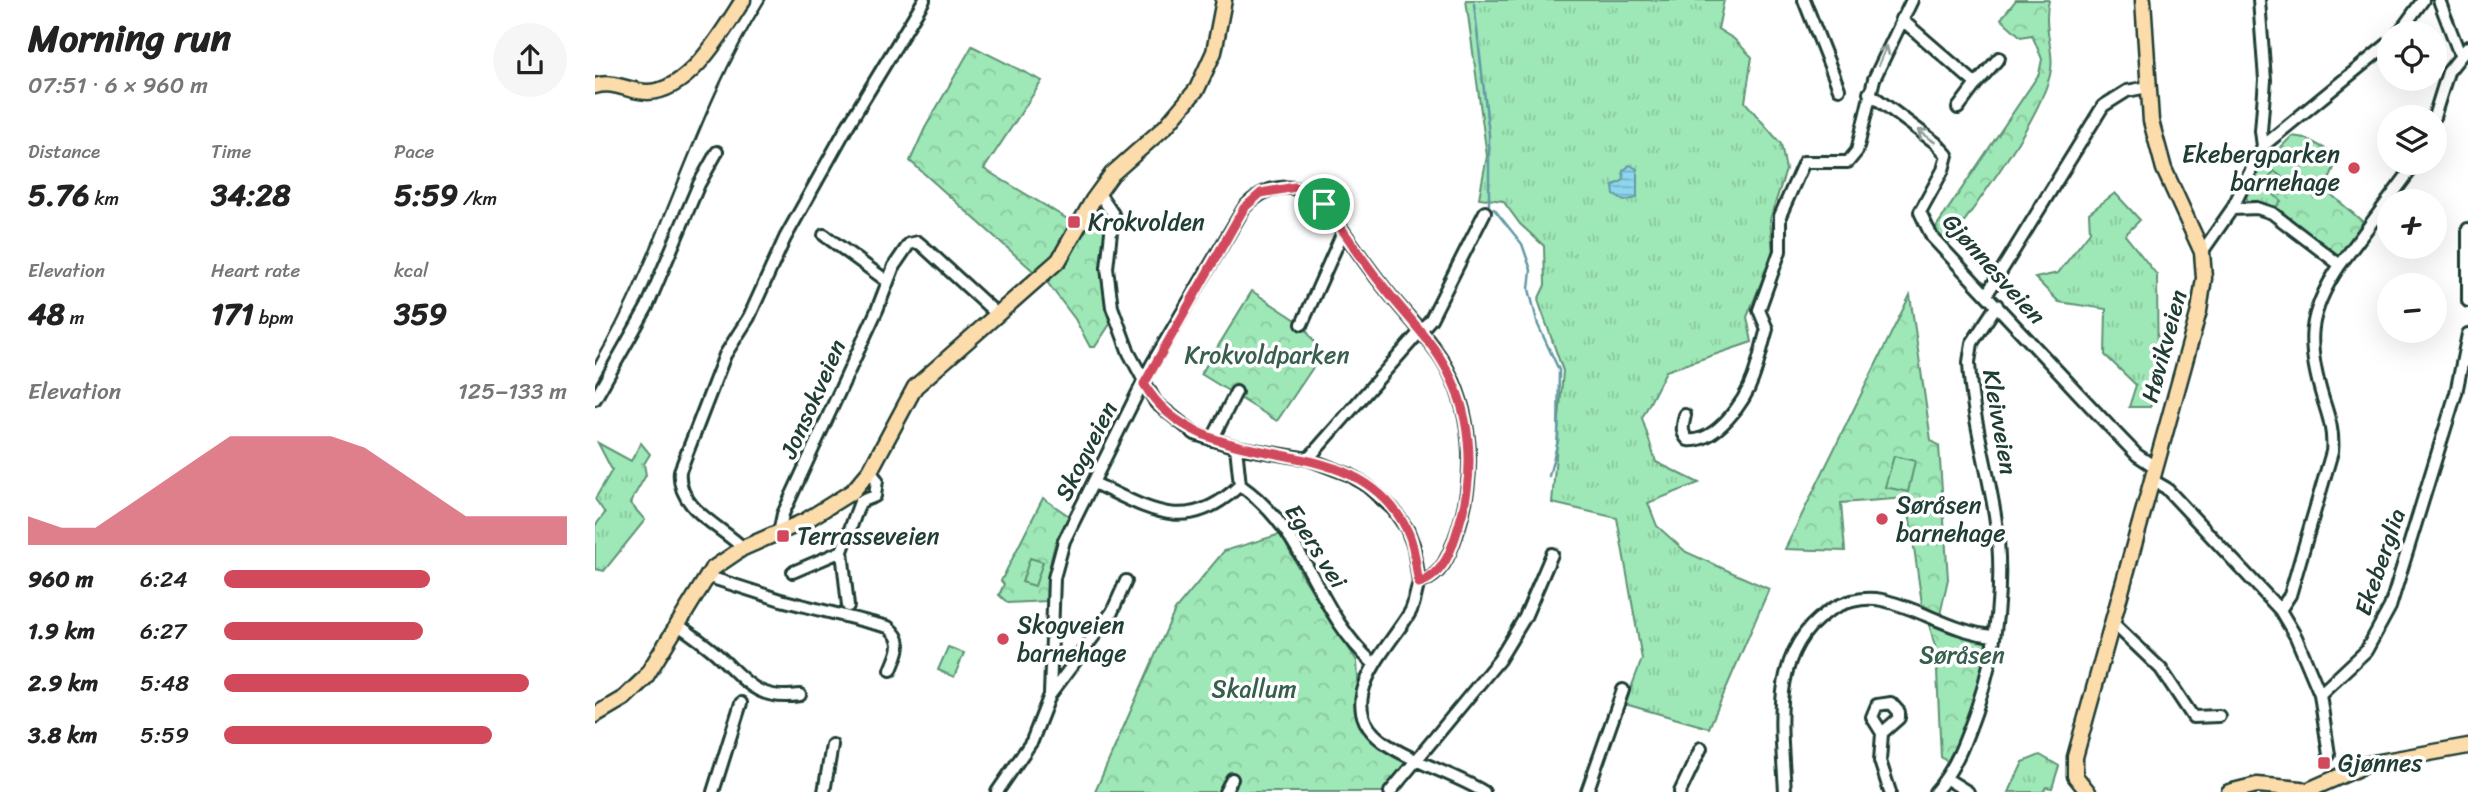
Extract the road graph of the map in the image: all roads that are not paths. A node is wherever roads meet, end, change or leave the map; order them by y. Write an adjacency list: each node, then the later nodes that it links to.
1 (743, 0): 16 (main road)
2 (924, 0): 53 (street)
3 (1224, 0): 25 (main road)
4 (1804, 0): 18 (street)
5 (1912, 0): 10 (street)
6 (2143, 0): 17 (main road, Høvikveien)
7 (2259, 0): 22 (street)
8 (2423, 0): 11 (street)
9 (2439, 0): 12 (street)
10 (1901, 19): 15 (street); 19 (street, one-way to 10)
11 (2408, 21)
12 (2464, 51): 20 (street)
13 (2377, 53): 22 (street)
14 (1999, 58): 15 (street)
15 (1976, 85): 21 (street)
16 (595, 86)
17 (2148, 87): 31 (main road, Høvikveien); 34 (street)
18 (1839, 89)
19 (1869, 93): 34 (street, Gjønnesveien, one-way to 19); 44 (street)
20 (2438, 105)
21 (1958, 108)
22 (2263, 146): 26 (street)
23 (717, 152): 43 (street)
24 (2407, 175): 32 (street)
25 (1098, 192): 37 (main road); 41 (street)
26 (2232, 209): 31 (street); 32 (street)
27 (1485, 212): 39 (street)
28 (2468, 229): 35 (street)
29 (1343, 232): 38 (street); 39 (street, Skogveien); 41 (street, Skogveien)
30 (824, 235): 33 (street)
31 (2202, 252): 49 (main road, Høvikveien)
32 (2340, 265): 61 (street)
33 (887, 281): 37 (street, Jonsokveien); 52 (street, Jonsokveien)
34 (1987, 295): 36 (street, Gjønnesveien)
35 (2468, 301)
36 (1997, 305): 49 (street, Gjønnesveien); 64 (street, Kleivveien)
37 (998, 315): 48 (main road)
38 (1303, 324)
39 (1420, 331): 47 (street); 59 (street, Skogveien)
40 (2468, 334): 68 (street, Ekeberglia)
41 (1144, 384): 45 (street); 50 (street, Skogveien)
42 (1236, 392): 45 (street)
43 (595, 399)
44 (1685, 415)
45 (1212, 440): 46 (street)
46 (1236, 447): 47 (street); 51 (street)
47 (1308, 459): 59 (street)
48 (870, 471): 52 (main road); 54 (street)
49 (2152, 479): 61 (street, Gjønnesveien); 62 (main road, Høvikveien)
50 (1094, 483): 51 (street); 70 (street, Skogveien)
51 (1240, 485): 65 (street, Egers vei)
52 (779, 533): 53 (main road)
53 (743, 548): 57 (main road)
54 (842, 551): 56 (street); 60 (street)
55 (1552, 554): 79 (street)
56 (793, 572)
57 (706, 576): 63 (main road); 66 (street)
58 (1126, 581): 70 (street, Skogveien)
59 (1419, 583): 65 (street)
60 (848, 606)
61 (2280, 610): 68 (street)
62 (2112, 622): 73 (street); 97 (main road, Høvikveien)
63 (677, 624): 69 (street); 72 (main road)
64 (1994, 636): 82 (street, Kleivveien); 93 (street)
65 (1373, 663): 79 (street)
66 (891, 670)
67 (1623, 690): 91 (street)
68 (2320, 694): 78 (street)
69 (800, 695)
70 (1050, 695): 87 (street, Skogveien)
71 (741, 703): 85 (street)
72 (595, 715)
73 (2219, 716)
74 (1882, 733): 94 (street)
75 (832, 745): 86 (street)
76 (2468, 746): 80 (main road)
77 (1700, 748): 92 (street)
78 (2329, 755)
79 (1416, 759): 89 (street); 90 (street)
80 (2337, 777): 84 (main road); 99 (main road)
81 (1232, 779): 88 (street)
82 (1947, 779): 95 (street, Kleivveien); 96 (street)
83 (2275, 789): 84 (main road); 98 (main road)
84 (2306, 790)
85 (713, 792)
86 (824, 792)
87 (997, 792)
88 (1225, 792)
89 (1390, 792)
90 (1484, 792)
91 (1587, 792)
92 (1680, 792)
93 (1785, 792)
94 (1890, 792)
95 (1935, 792)
96 (1968, 792)
97 (2086, 792)
98 (2229, 792)
99 (2329, 792)

